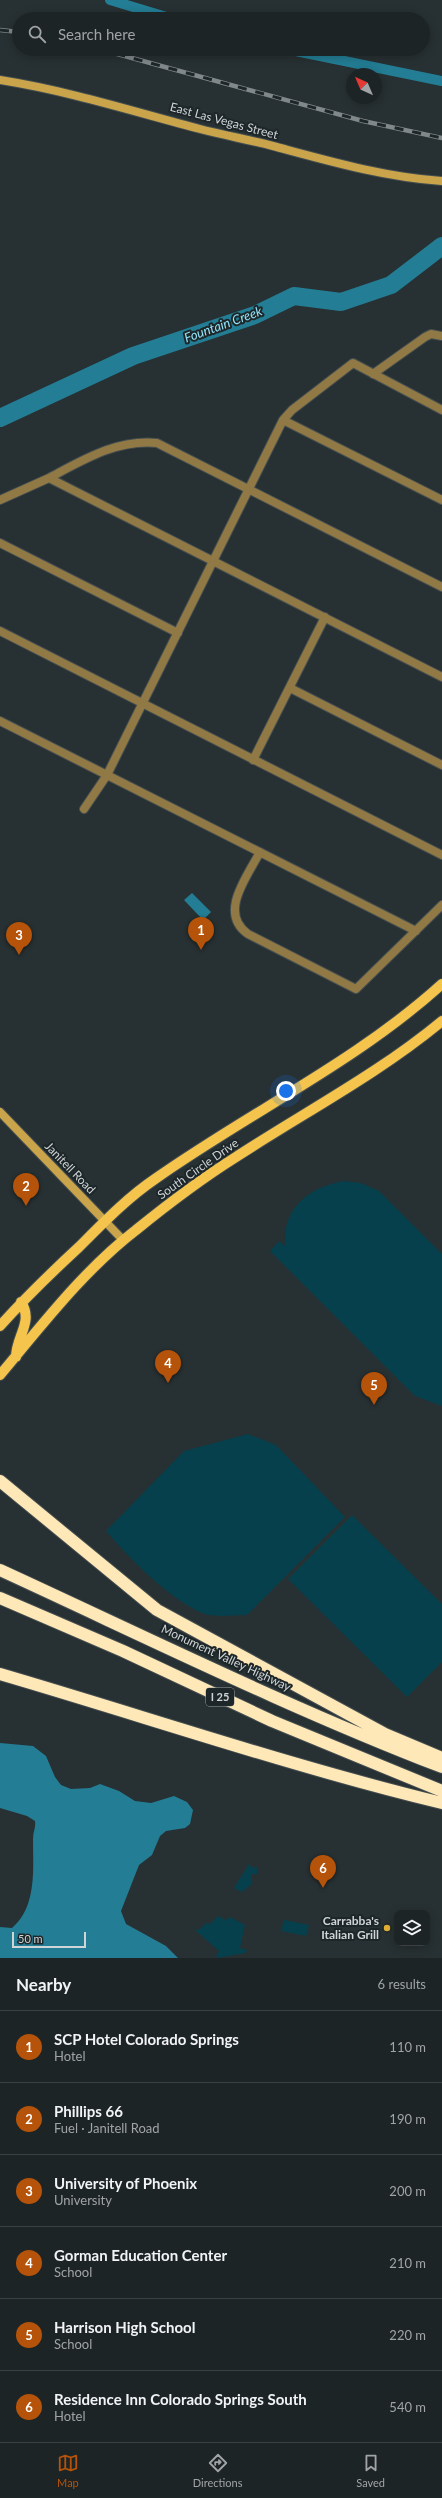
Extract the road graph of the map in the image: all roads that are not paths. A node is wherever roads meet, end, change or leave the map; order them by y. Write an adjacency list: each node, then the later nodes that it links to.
1 (0, 80): 2 (street, East Las Vegas Street)
2 (442, 181)
3 (442, 336): 4 (street)
4 (373, 374): 5 (street); 6 (street)
5 (442, 410)
6 (283, 420): 8 (street); 10 (street)
7 (49, 478): 8 (street); 9 (street); 12 (street)
8 (249, 489): 12 (street); 13 (street)
9 (0, 500)
10 (442, 500)
11 (0, 543): 16 (street)
12 (213, 562): 14 (street); 16 (street)
13 (442, 587)
14 (325, 617): 17 (street); 18 (street)
15 (0, 631): 19 (street)
16 (178, 633): 19 (street)
17 (442, 677)
18 (290, 688): 21 (street); 22 (street)
19 (143, 704): 21 (street); 23 (street)
20 (0, 722): 23 (street)
21 (253, 760): 26 (street)
22 (442, 765)
23 (108, 775): 24 (street); 25 (street)
24 (84, 809)
25 (260, 852): 28 (street); 28 (street)
26 (442, 855)
27 (442, 905): 28 (street)
28 (416, 931)
29 (442, 984): 32 (main road, South Circle Drive)
30 (442, 1021): 33 (main road, South Circle Drive)
31 (0, 1112): 32 (street, Janitell Road)
32 (105, 1221): 33 (street, Janitell Road); 34 (main road, South Circle Drive)
33 (123, 1240): 36 (main road, South Circle Drive)
34 (21, 1302): 35 (main road, South Circle Drive); 36 (main road)
35 (0, 1326)
36 (16, 1357): 37 (main road, South Circle Drive)
37 (0, 1375)
38 (0, 1472): 40 (highway)
39 (0, 1481): 40 (highway)
40 (34, 1507): 44 (highway)
41 (0, 1570): 45 (highway, Monument Valley Highway / I 25)
42 (0, 1598): 46 (highway, I 25)
43 (0, 1674): 47 (highway)
44 (442, 1758)
45 (442, 1767)
46 (442, 1791)
47 (442, 1803)

